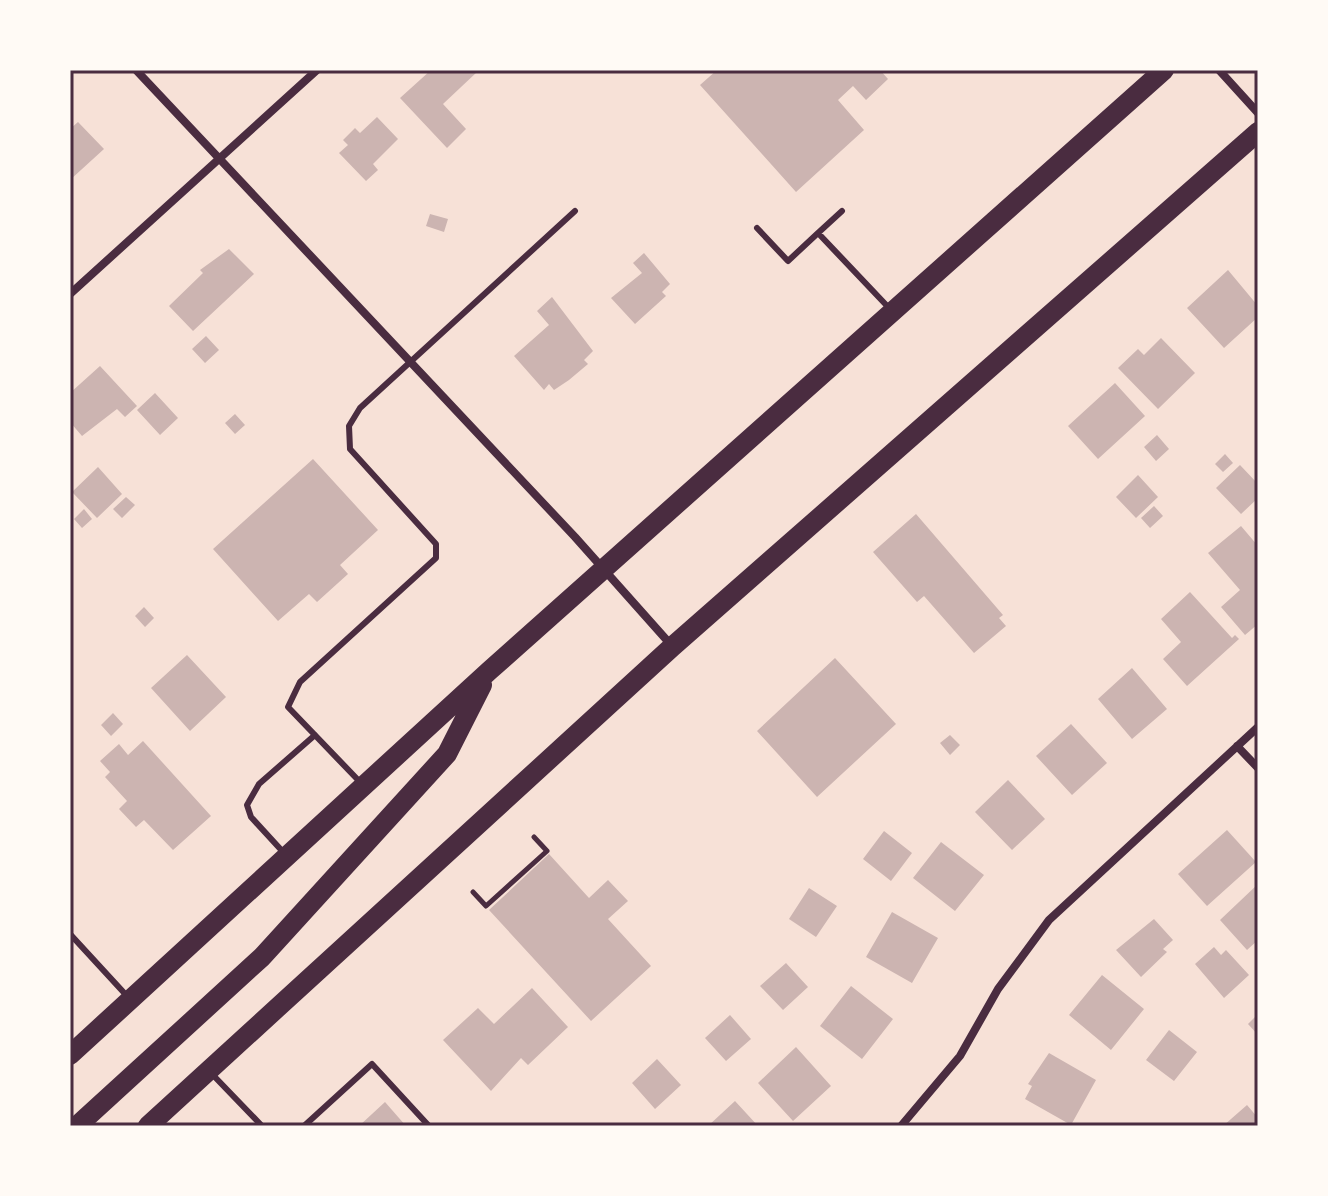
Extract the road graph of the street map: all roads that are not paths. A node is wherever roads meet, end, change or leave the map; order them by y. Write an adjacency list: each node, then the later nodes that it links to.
1 (136, 70): 7 (street)
2 (317, 70): 7 (street)
3 (1164, 70): 13 (main road)
4 (1219, 70): 5 (street)
5 (1258, 113)
6 (1258, 132): 16 (main road)
7 (219, 160): 12 (street); 14 (street)
8 (575, 211): 14 (lane)
9 (842, 211): 11 (lane)
10 (757, 228): 11 (lane)
11 (818, 233): 13 (lane)
12 (70, 294)
13 (892, 312): 15 (main road)
14 (412, 363): 15 (street); 19 (lane)
15 (604, 568): 16 (street); 17 (main road)
16 (672, 647): 27 (main road)
17 (489, 671): 22 (main road); 28 (main road)
18 (1258, 727): 20 (street)
19 (315, 735): 22 (lane); 23 (lane)
20 (1237, 746): 21 (street); 33 (street)
21 (1258, 768)
22 (365, 788): 23 (main road)
23 (288, 856): 25 (main road)
24 (70, 934): 25 (lane)
25 (131, 1000): 26 (main road)
26 (70, 1055)
27 (208, 1071): 29 (main road); 30 (lane)
28 (77, 1126)
29 (148, 1126)
30 (262, 1126)
31 (304, 1126): 32 (lane)
32 (429, 1126)
33 (901, 1126)

